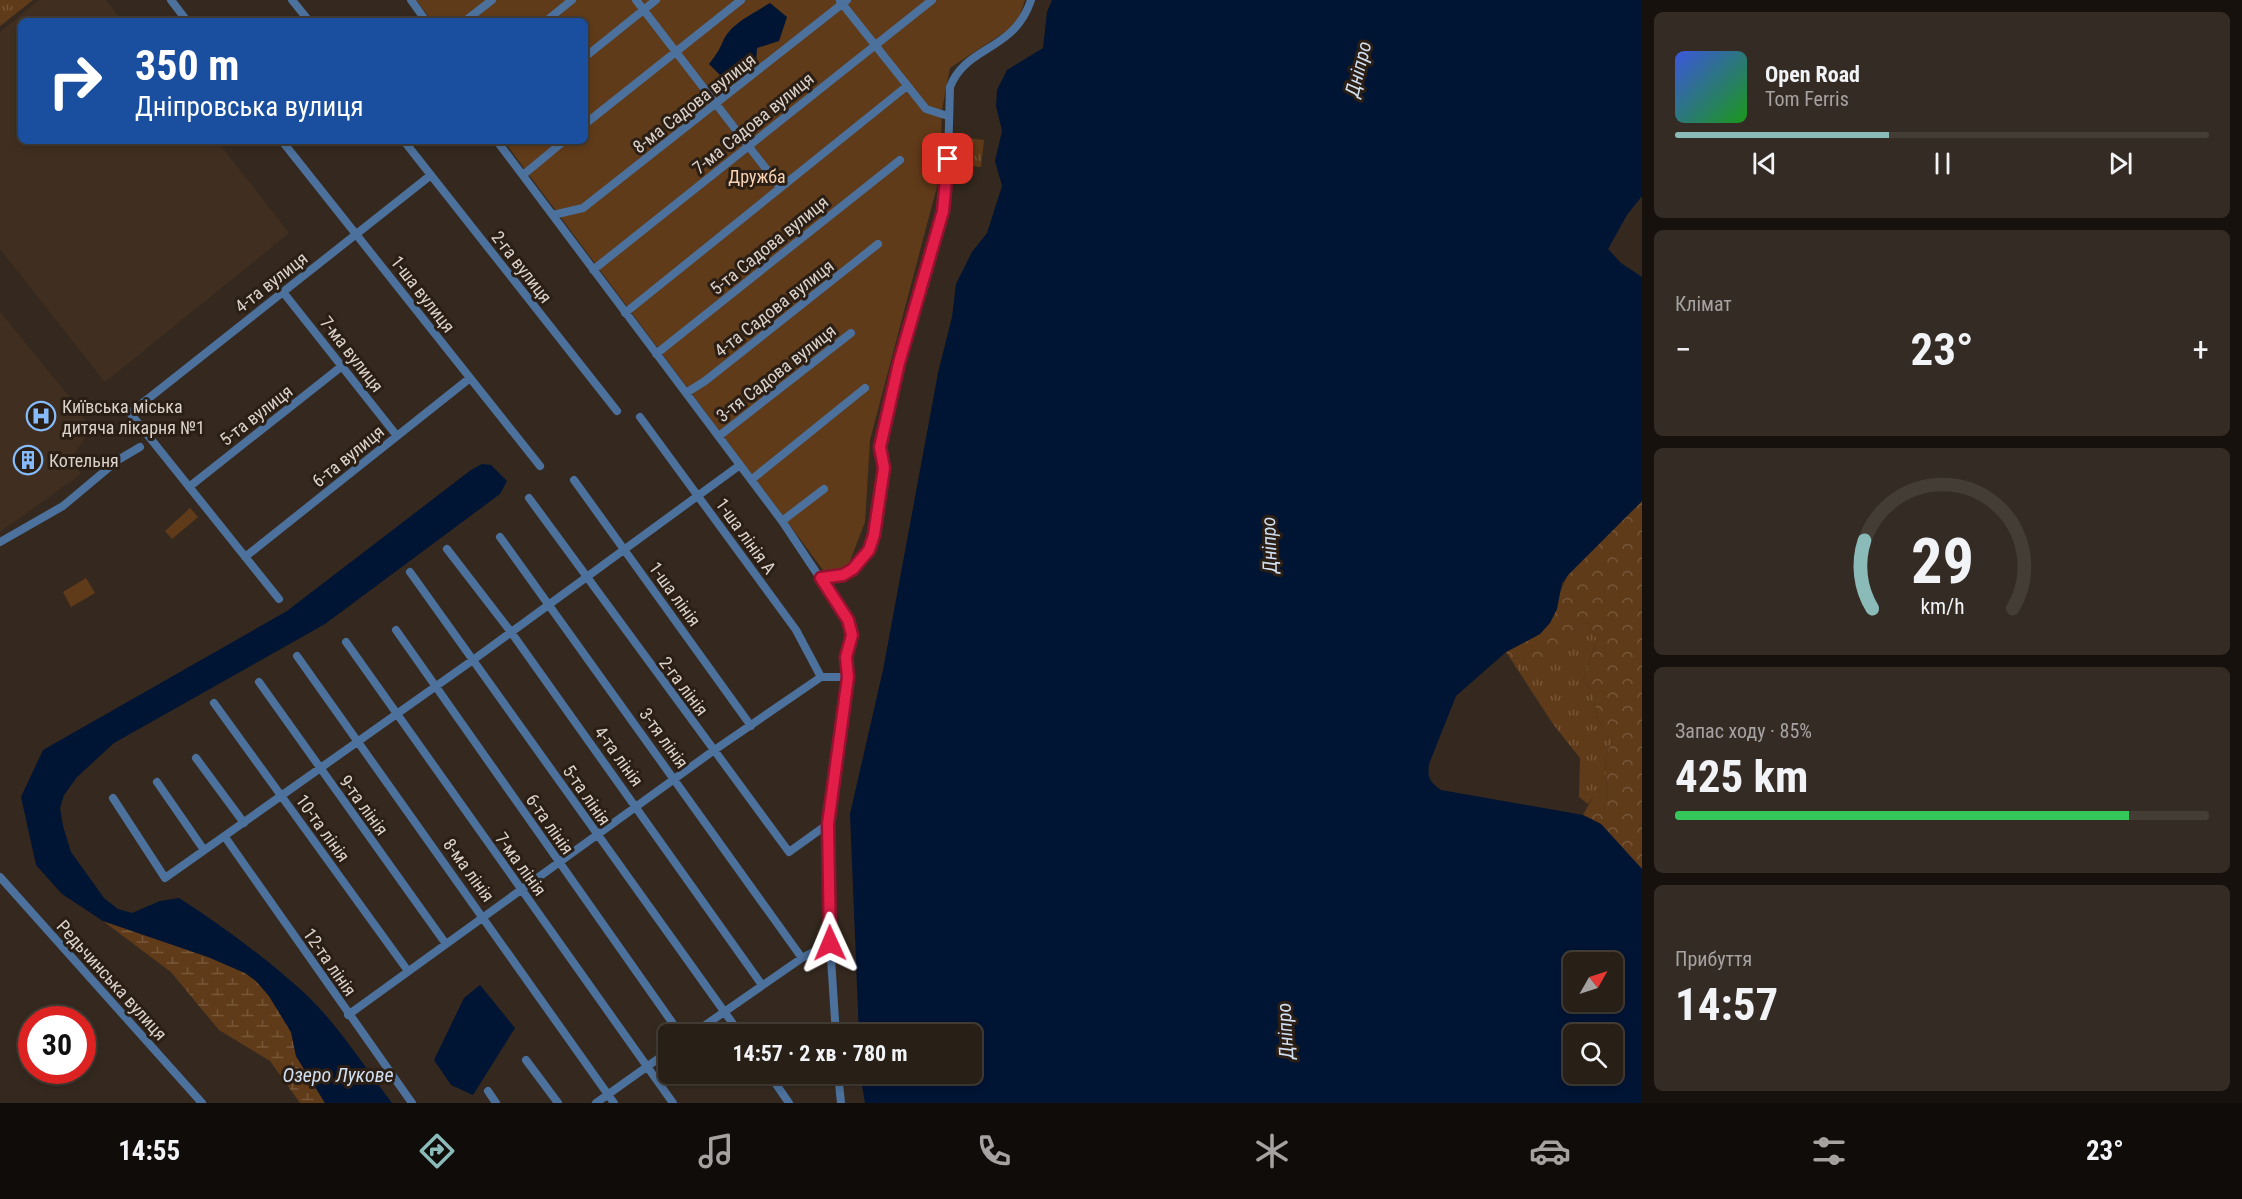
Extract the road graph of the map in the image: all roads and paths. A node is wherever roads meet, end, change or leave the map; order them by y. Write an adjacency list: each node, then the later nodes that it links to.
1 (171, 0): 13 (street)
2 (292, 0): 14 (street)
3 (411, 0): 15 (street)
4 (492, 0): 16 (street)
5 (572, 0): 17 (street)
6 (636, 0): 12 (street)
7 (656, 0): 12 (street)
8 (741, 0): 19 (street)
9 (932, 0): 18 (street, 7-ма Садова вулиця)
10 (1031, 0): 23 (street)
11 (843, 1): 18 (street); 22 (street, 8-ма Садова вулиця)
12 (644, 10): 19 (street); 20 (street)
13 (185, 18)
14 (307, 18)
15 (424, 18)
16 (469, 18)
17 (550, 18)
18 (875, 45): 21 (street); 29 (street, 7-ма Садова вулиця)
19 (676, 51): 22 (street); 24 (street)
20 (588, 55)
21 (907, 86): 23 (street); 33 (street)
22 (717, 105): 29 (street); 34 (street, 8-ма Садова вулиця)
23 (948, 116): 66 (street)
24 (588, 122)
25 (284, 144): 35 (street, 1-ша вулиця)
26 (406, 144): 31 (street, 2-га вулиця)
27 (499, 144): 32 (street)
28 (560, 144): 32 (street)
29 (748, 147): 33 (street); 37 (street, 7-ма Садова вулиця)
30 (900, 160): 41 (street, 5-та Садова вулиця)
31 (431, 175): 35 (street, 4-та вулиця); 46 (street, 2-га вулиця)
32 (523, 175): 34 (street)
33 (780, 187): 39 (street)
34 (553, 215): 37 (street)
35 (356, 234): 38 (street, 4-та вулиця); 43 (street, 1-ша вулиця)
36 (878, 244): 45 (street, 4-та Садова вулиця)
37 (592, 270): 39 (street)
38 (283, 292): 42 (street, 7-ма вулиця); 55 (street, 4-та вулиця)
39 (624, 313): 41 (street)
40 (851, 333): 49 (street, 3-тя Садова вулиця)
41 (656, 354): 45 (street)
42 (342, 366): 48 (street, 7-ма вулиця); 55 (street, 5-та вулиця)
43 (470, 378): 48 (street, 6-та вулиця); 52 (street, 1-ша вулиця)
44 (865, 388): 54 (street)
45 (686, 393): 49 (street)
46 (616, 411)
47 (640, 417): 57 (street, 1-ша лінія А)
48 (398, 436): 64 (street, 6-та вулиця)
49 (719, 436): 51 (street)
50 (140, 447): 61 (street)
51 (740, 465): 54 (street); 57 (street)
52 (540, 466)
53 (574, 480): 63 (street, 1-ша лінія)
54 (751, 480): 59 (street)
55 (189, 487): 64 (street)
56 (824, 489): 59 (street)
57 (699, 497): 63 (street); 75 (street, 1-ша лінія А)
58 (529, 498): 67 (street, 2-га лінія)
59 (782, 521): 66 (street)
60 (500, 537): 69 (street, 3-тя лінія)
61 (0, 542)
62 (447, 549): 71 (street, 4-та лінія)
63 (625, 550): 67 (street); 81 (street, 1-ша лінія)
64 (245, 557): 68 (street)
65 (410, 572): 74 (street, 5-та лінія)
66 (821, 578): 76 (street)
67 (586, 579): 69 (street); 83 (street, 2-га лінія)
68 (279, 599)
69 (549, 605): 71 (street); 86 (street, 3-тя лінія)
70 (396, 630): 78 (street, 6-та лінія)
71 (511, 632): 74 (street); 90 (street, 4-та лінія)
72 (346, 642): 80 (street, 7-ма лінія)
73 (297, 656): 82 (street, 8-ма лінія)
74 (473, 660): 78 (street); 93 (street, 5-та лінія)
75 (821, 677): 76 (street); 81 (street)
76 (848, 677): 92 (street)
77 (259, 682): 85 (street, 9-та лінія)
78 (434, 686): 80 (street); 96 (street, 6-та лінія)
79 (214, 703): 88 (street, 10-та лінія)
80 (395, 714): 82 (street); 98 (street, 7-ма лінія)
81 (751, 726): 83 (street)
82 (358, 741): 85 (street); 99 (street, 8-ма лінія)
83 (713, 751): 86 (street); 92 (street, 2-га лінія)
84 (196, 758): 91 (street)
85 (319, 769): 88 (street); 101 (street, 9-та лінія)
86 (675, 779): 90 (street); 102 (street, 3-тя лінія)
87 (157, 782): 95 (street)
88 (281, 796): 91 (street); 103 (street, 10-та лінія)
89 (113, 798): 95 (street)
90 (637, 807): 93 (street); 104 (street, 4-та лінія)
91 (244, 823): 94 (street)
92 (828, 824): 100 (street)
93 (598, 836): 96 (street); 105 (street, 5-та лінія)
94 (225, 837): 95 (street); 106 (street, 12-та лінія)
95 (204, 850)
96 (559, 864): 98 (street); 107 (street, 6-та лінія)
97 (0, 877): 118 (street, Редьчинська вулиця)
98 (521, 889): 99 (street); 113 (street, 7-ма лінія)
99 (484, 917): 101 (street); 117 (street, 8-ма лінія)
100 (830, 943): 102 (street); 110 (street)
101 (446, 944): 103 (street)
102 (802, 958): 104 (street)
103 (408, 971): 106 (street)
104 (762, 985): 105 (street)
105 (724, 1012): 108 (street); 109 (street, 5-та лінія)
106 (348, 1015): 119 (street, 12-та лінія)
107 (673, 1024)
108 (707, 1024)
109 (733, 1024)
110 (835, 1024)
111 (658, 1058): 113 (street)
112 (526, 1060): 121 (street)
113 (647, 1066): 117 (street); 124 (street, 7-ма лінія)
114 (776, 1084): 125 (street)
115 (839, 1084): 126 (street)
116 (488, 1091): 120 (street)
117 (608, 1095): 122 (street); 123 (street, 8-ма лінія)
118 (202, 1103)
119 (412, 1103)
120 (496, 1103)
121 (558, 1103)
122 (596, 1103)
123 (614, 1103)
124 (673, 1103)
125 (789, 1103)
126 (841, 1103)

